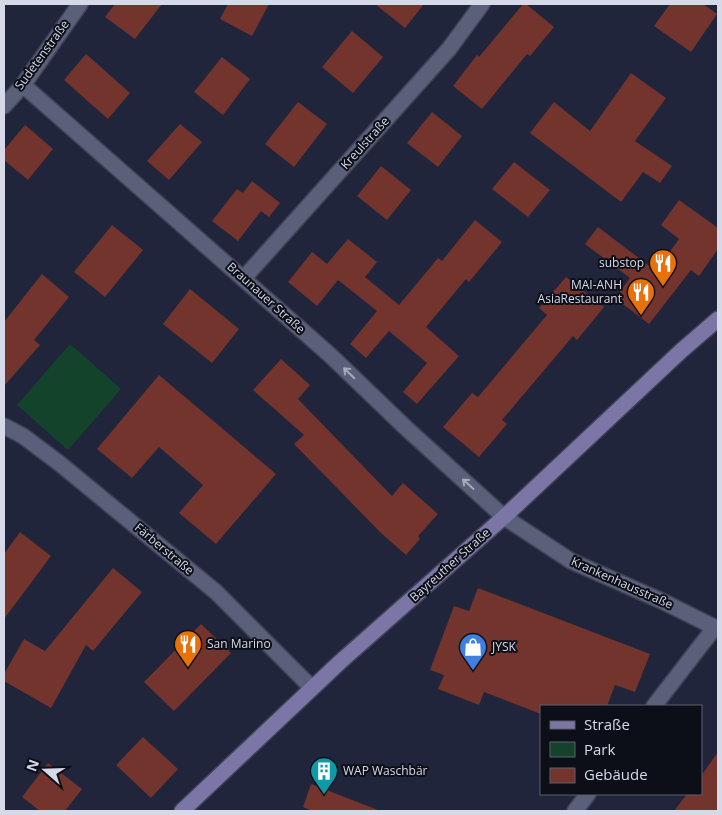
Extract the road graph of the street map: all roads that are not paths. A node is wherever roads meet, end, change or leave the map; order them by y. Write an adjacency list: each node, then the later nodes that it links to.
1 (80, 4): 3 (street, Sudetenstraße)
2 (482, 4): 5 (street, Kreulstraße)
3 (22, 85): 4 (street, Sudetenstraße); 5 (street, Braunauer Straße)
4 (4, 106)
5 (244, 278): 8 (street, Braunauer Straße, one-way to 5)
6 (718, 319): 8 (main road, Bayreuther Straße)
7 (4, 426): 10 (street, Färberstraße)
8 (504, 517): 9 (street, Krankenhausstraße); 10 (main road, Bayreuther Straße)
9 (716, 628): 11 (street)
10 (312, 688): 13 (main road, Bayreuther Straße)
11 (655, 705)
12 (587, 795): 14 (street)
13 (182, 811)
14 (575, 811)

